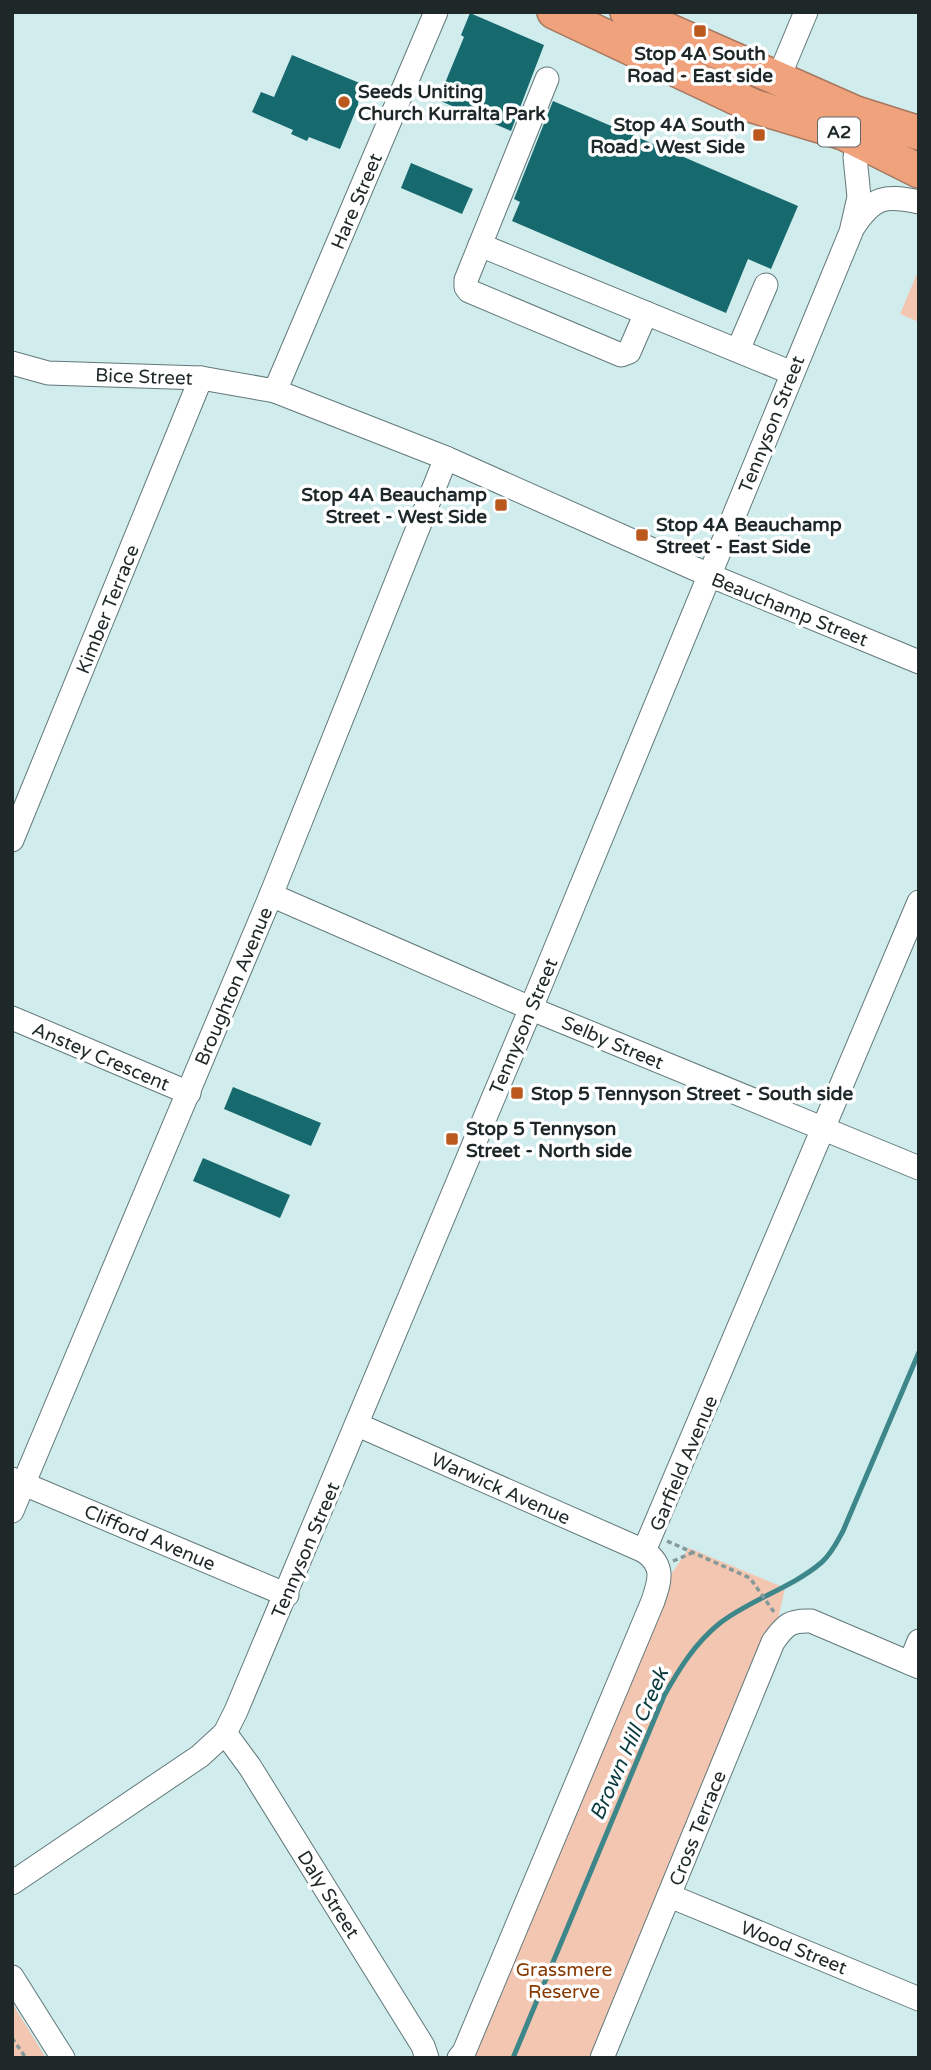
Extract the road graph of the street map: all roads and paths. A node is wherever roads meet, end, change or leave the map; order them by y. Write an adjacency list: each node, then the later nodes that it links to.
1 (436, 12): 21 (street, Hare Street)
2 (554, 12): 7 (highway, A2)
3 (626, 12): 6 (highway, A2)
4 (806, 12): 6 (street)
5 (547, 79): 14 (street)
6 (778, 79): 8 (highway, A2)
7 (753, 106): 9 (highway); 10 (highway, A2)
8 (919, 133)
9 (855, 157): 11 (highway); 13 (street, Tennyson Street)
10 (919, 171)
11 (919, 191)
12 (919, 202): 13 (street, Tennyson Street)
13 (851, 232): 19 (street, Tennyson Street)
14 (480, 245): 16 (street); 16 (street)
15 (766, 285): 17 (street)
16 (646, 313): 17 (street)
17 (738, 350): 19 (street)
18 (12, 363): 20 (street, Bice Street)
19 (792, 373): 23 (street, Tennyson Street)
20 (201, 378): 21 (street, Bice Street); 25 (street, Kimber Terrace)
21 (275, 391): 22 (street, Beauchamp Street)
22 (446, 458): 23 (street, Beauchamp Street); 26 (street, Broughton Avenue)
23 (709, 575): 24 (street, Beauchamp Street); 28 (street, Tennyson Street)
24 (919, 662)
25 (12, 840)
26 (271, 895): 28 (street, Selby Street); 30 (street, Broughton Avenue)
27 (919, 902): 31 (street, Garfield Avenue)
28 (531, 1008): 31 (street, Selby Street); 33 (street, Tennyson Street)
29 (12, 1018): 30 (street, Anstey Crescent)
30 (189, 1093): 34 (street, Broughton Avenue)
31 (823, 1130): 32 (street, Selby Street); 36 (street, Garfield Avenue)
32 (919, 1168)
33 (358, 1425): 36 (street, Warwick Avenue); 39 (street, Tennyson Street)
34 (18, 1481): 35 (street, Broughton Avenue); 39 (street, Clifford Avenue)
35 (12, 1511)
36 (648, 1543): 37 (path); 52 (street, Garfield Avenue)
37 (692, 1552): 38 (path); 40 (path)
38 (668, 1563)
39 (287, 1595): 43 (street, Tennyson Street)
40 (769, 1606)
41 (919, 1641): 42 (street)
42 (914, 1665): 45 (street, Cross Terrace)
43 (225, 1733): 44 (street, Tennyson Street); 51 (street, Daly Street)
44 (12, 1883)
45 (670, 1896): 47 (street, Wood Street); 53 (street, Cross Terrace)
46 (12, 1977): 50 (street)
47 (919, 1999)
48 (12, 2038): 49 (path)
49 (26, 2058)
50 (63, 2058)
51 (427, 2058)
52 (459, 2058)
53 (602, 2058)

